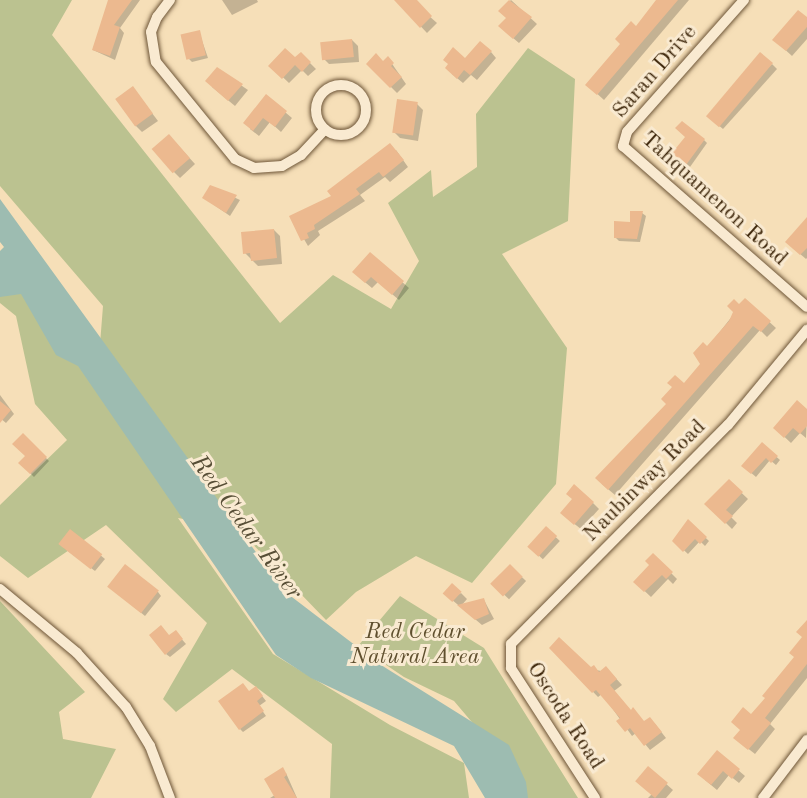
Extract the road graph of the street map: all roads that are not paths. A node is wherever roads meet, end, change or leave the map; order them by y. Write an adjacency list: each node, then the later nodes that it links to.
1 (170, 0): 3 (street)
2 (744, 0): 4 (street, Saran Drive)
3 (325, 129): 3 (street)
4 (623, 144): 5 (street, Tahquamenon Road)
5 (807, 307)
6 (807, 330): 8 (street, Naubinway Road)
7 (0, 590): 10 (street)
8 (508, 654): 11 (street, Oscoda Road)
9 (807, 740): 12 (street)
10 (170, 798)
11 (595, 798)
12 (763, 798)

